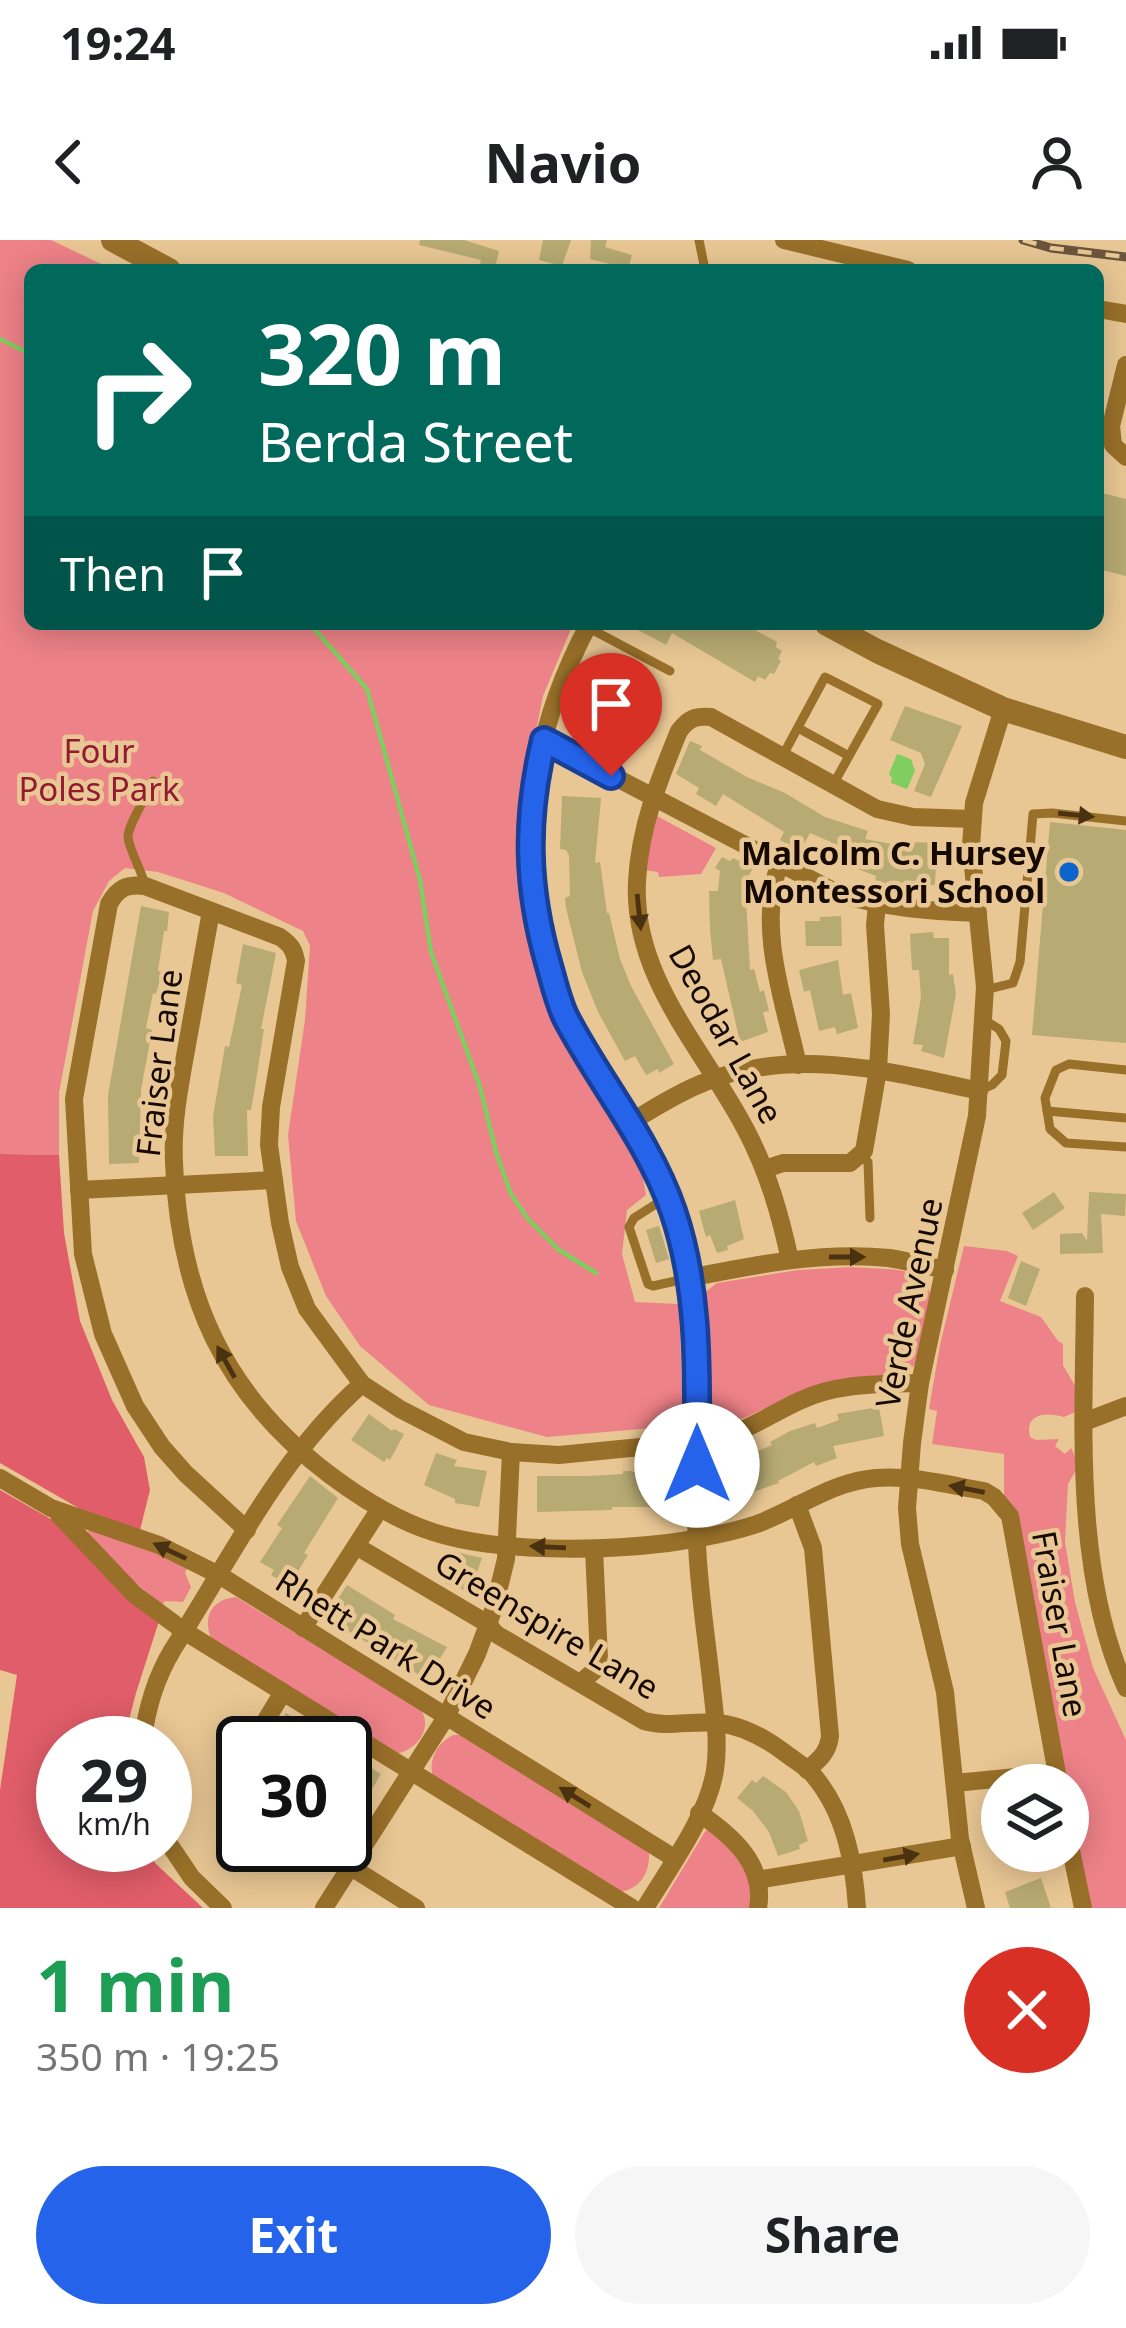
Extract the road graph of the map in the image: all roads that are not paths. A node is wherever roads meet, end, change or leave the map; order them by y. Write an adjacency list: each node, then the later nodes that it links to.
1 (113, 240): 3 (street)
2 (784, 240): 4 (street)
3 (158, 264)
4 (883, 264)
5 (1126, 365): 6 (street)
6 (1105, 438): 7 (street)
7 (1126, 457)
8 (586, 630): 14 (street)
9 (595, 630): 11 (lane)
10 (838, 630): 12 (street)
11 (670, 671)
12 (1003, 710): 15 (street); 21 (street, Verde Avenue)
13 (798, 728): 16 (lane); 16 (lane); 17 (lane)
14 (544, 740): 20 (street); 36 (street)
15 (1126, 748)
16 (849, 756): 19 (lane)
17 (782, 758): 19 (street, Deodar Lane); 20 (street, Deodar Lane)
18 (153, 781): 24 (lane)
19 (832, 786): 21 (street, Deodar Lane)
20 (652, 797): 23 (street); 32 (street, Deodar Lane, one-way to 32)
21 (973, 819): 27 (street, Verde Avenue)
22 (1126, 821): 28 (lane, one-way to 22)
23 (779, 865): 25 (street); 29 (street)
24 (145, 886): 26 (street); 42 (street)
25 (877, 904): 27 (street); 30 (street)
26 (211, 910): 40 (street); 41 (street, Fraiser Lane)
27 (978, 913): 28 (street, Verde Avenue)
28 (985, 990): 33 (street, Verde Avenue)
29 (798, 1065): 30 (street); 32 (street)
30 (878, 1070): 33 (street); 38 (street)
31 (1126, 1070): 34 (lane)
32 (716, 1078): 36 (street); 39 (street, Deodar Lane)
33 (979, 1091): 46 (street, Verde Avenue)
34 (1047, 1111): 35 (lane); 37 (lane)
35 (1126, 1118)
36 (629, 1123): 43 (street)
37 (1126, 1147)
38 (860, 1155): 39 (street); 44 (lane)
39 (764, 1169): 45 (street, Deodar Lane)
40 (274, 1180): 41 (street); 49 (street)
41 (175, 1185): 42 (street); 54 (street, Fraiser Lane, one-way to 41)
42 (79, 1190): 61 (street)
43 (667, 1196): 47 (street); 47 (lane)
44 (869, 1218)
45 (790, 1261): 46 (street, one-way to 46); 47 (street)
46 (946, 1270): 50 (street, Verde Avenue)
47 (689, 1278): 53 (street)
48 (1085, 1296): 52 (street)
49 (362, 1384): 54 (street); 55 (street)
50 (920, 1384): 53 (street); 57 (street, Verde Avenue)
51 (1126, 1406): 52 (street)
52 (1084, 1422): 71 (street)
53 (697, 1443): 55 (street); 62 (street)
54 (299, 1452): 60 (street, Fraiser Lane); 61 (street)
55 (511, 1452): 63 (street)
56 (0, 1478): 59 (street, Rhett Park Drive)
57 (909, 1479): 58 (street, Fraiser Lane); 77 (street, Fraiser Lane, one-way to 57); 81 (street, Verde Avenue)
58 (797, 1505): 62 (street, Fraiser Lane); 78 (street)
59 (51, 1508): 66 (street, Rhett Park Drive, one-way to 59); 69 (street, Rhett Park Drive)
60 (379, 1510): 63 (street, Fraiser Lane); 64 (street)
61 (247, 1530): 66 (street)
62 (697, 1538): 65 (street, Fraiser Lane); 76 (street)
63 (507, 1544): 65 (street, Fraiser Lane, one-way to 63); 67 (street)
64 (356, 1546): 67 (street, Greenspire Lane); 68 (street)
65 (594, 1549): 70 (street)
66 (219, 1575): 68 (street, Rhett Park Drive); 69 (street)
67 (488, 1624): 70 (street, Greenspire Lane); 75 (street)
68 (303, 1628): 75 (street, Rhett Park Drive)
69 (184, 1631): 72 (street, Rhett Park Drive); 73 (street)
70 (580, 1683): 76 (street, Greenspire Lane)
71 (1126, 1688)
72 (283, 1692): 74 (street); 79 (street, Rhett Park Drive)
73 (146, 1716)
74 (268, 1716)
75 (446, 1717): 79 (street); 85 (street, Rhett Park Drive, one-way to 75)
76 (716, 1722): 78 (street); 82 (street)
77 (1055, 1764)
78 (807, 1770): 86 (street)
79 (411, 1771): 83 (street); 95 (street, Rhett Park Drive)
80 (981, 1782): 81 (street)
81 (955, 1783): 84 (street, Verde Avenue)
82 (699, 1814): 85 (street); 91 (street)
83 (372, 1832)
84 (962, 1846): 86 (street, one-way to 84); 99 (street, Verde Avenue)
85 (674, 1858): 96 (street)
86 (853, 1866): 91 (street); 98 (street)
87 (188, 1872): 92 (street)
88 (346, 1872): 93 (street)
89 (359, 1872): 94 (street)
90 (1076, 1872): 100 (street)
91 (757, 1880): 97 (street)
92 (223, 1908)
93 (324, 1908)
94 (416, 1908)
95 (632, 1908)
96 (645, 1908)
97 (758, 1908)
98 (856, 1908)
99 (976, 1908)
100 (1083, 1908)

